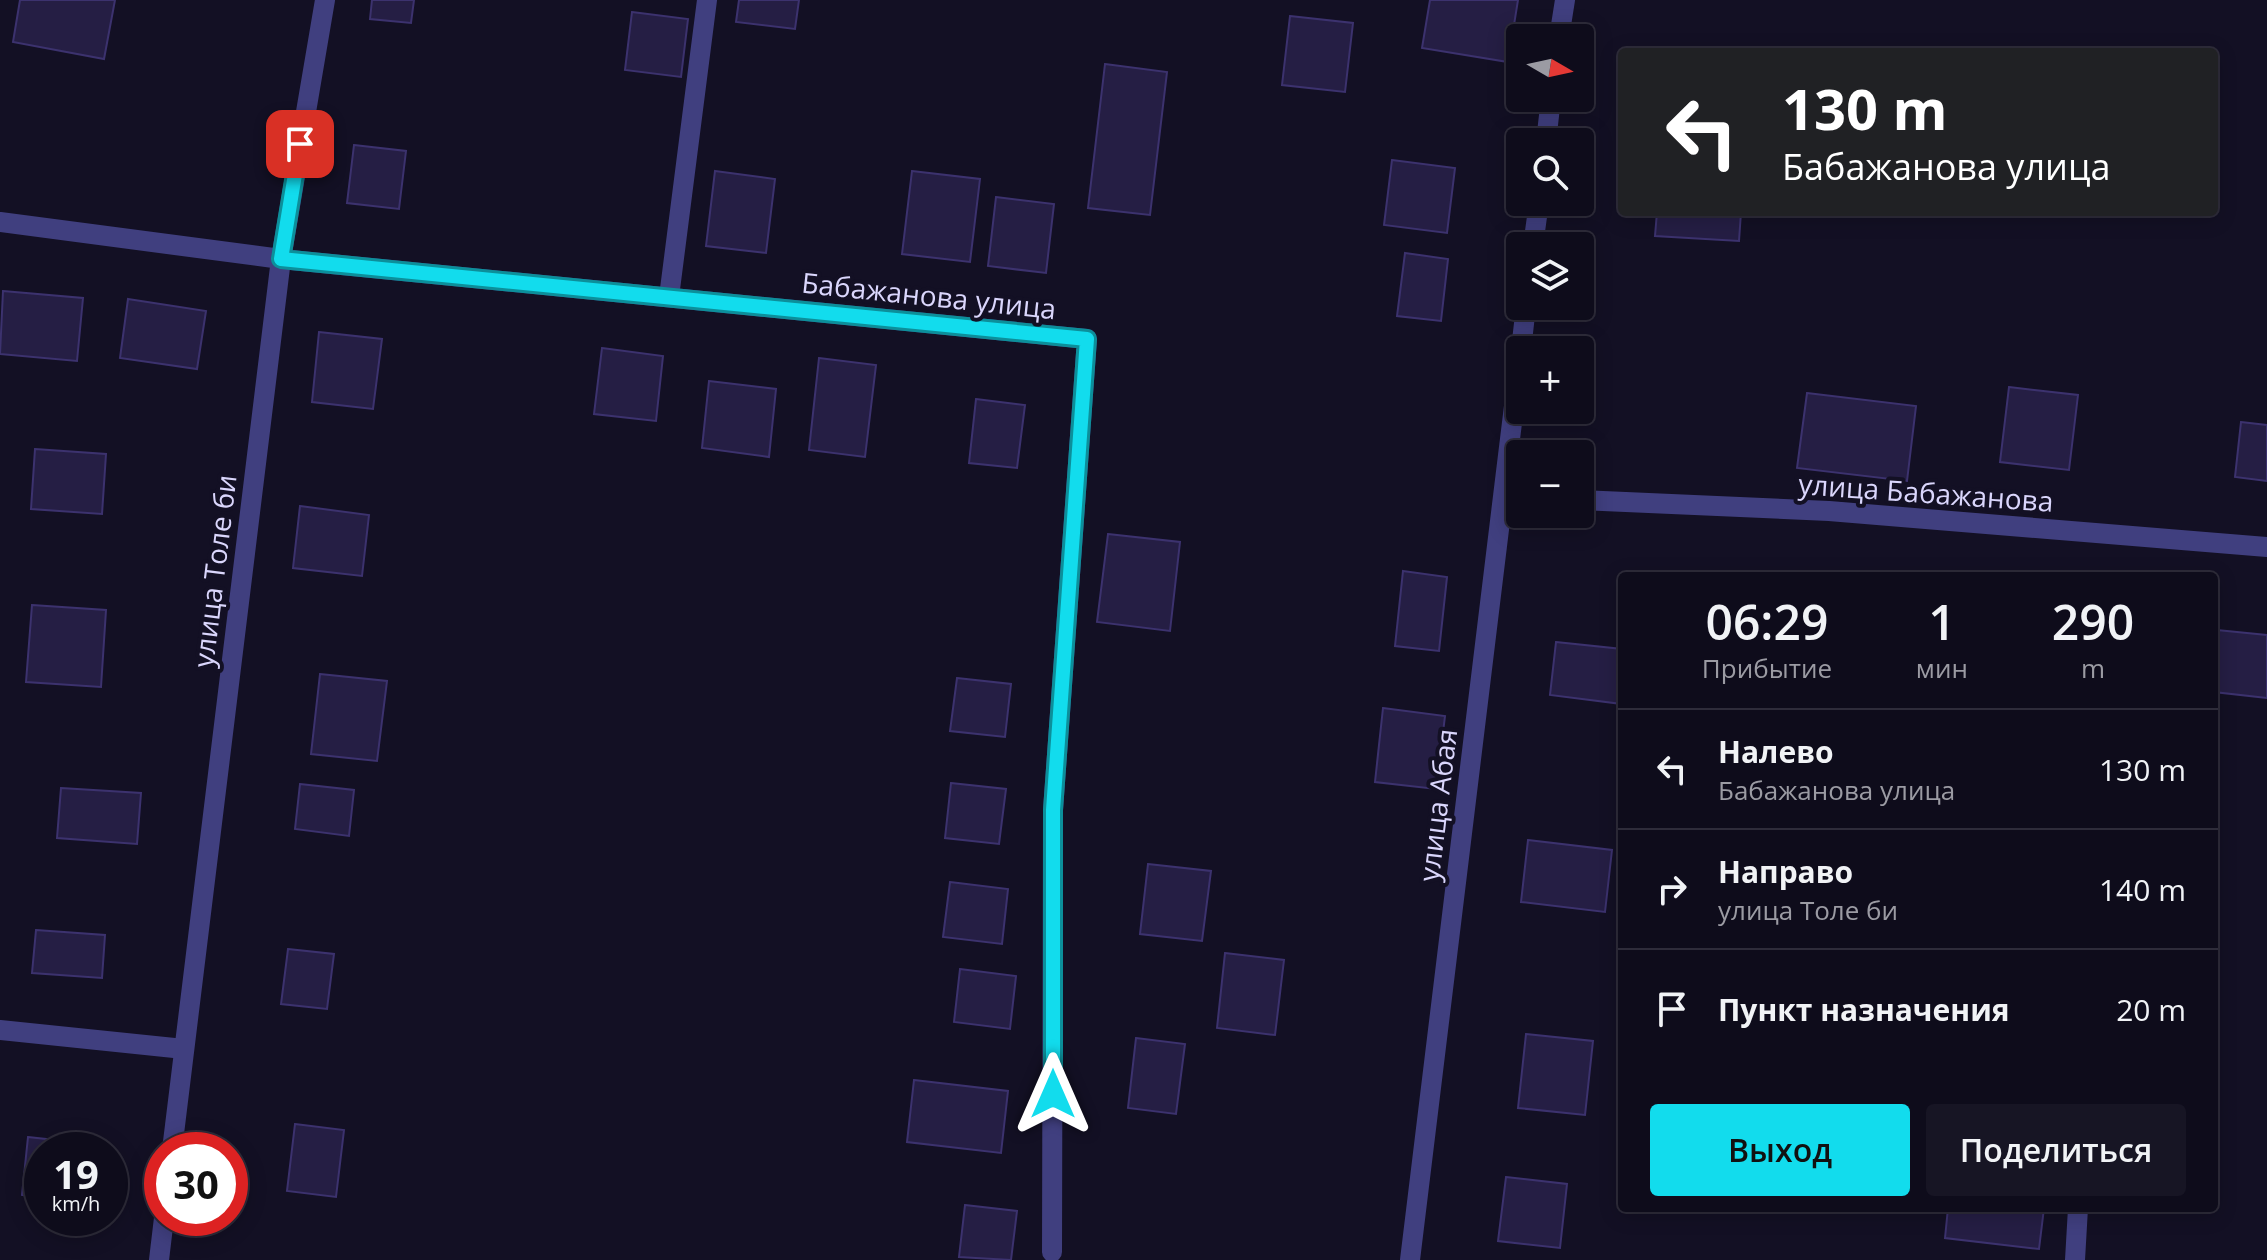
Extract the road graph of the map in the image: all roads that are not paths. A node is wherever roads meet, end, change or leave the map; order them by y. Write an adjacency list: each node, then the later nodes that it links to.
1 (325, 0): 6 (street, улица Толе би)
2 (707, 0): 7 (street)
3 (1565, 0): 4 (street)
4 (1561, 24)
5 (0, 222): 6 (street, Бабажанова улица)
6 (281, 259): 7 (street, Бабажанова улица); 12 (street, улица Толе би)
7 (669, 297): 16 (street, Бабажанова улица)
8 (1594, 501): 10 (street, улица Бабажанова)
9 (1508, 528): 18 (street, улица Абая)
10 (2267, 547)
11 (0, 1030): 12 (street)
12 (184, 1049): 13 (street, улица Толе би)
13 (174, 1132)
14 (2078, 1212): 19 (street)
15 (162, 1236): 17 (street)
16 (1052, 1252)
17 (159, 1260)
18 (1410, 1260)
19 (2075, 1260)

